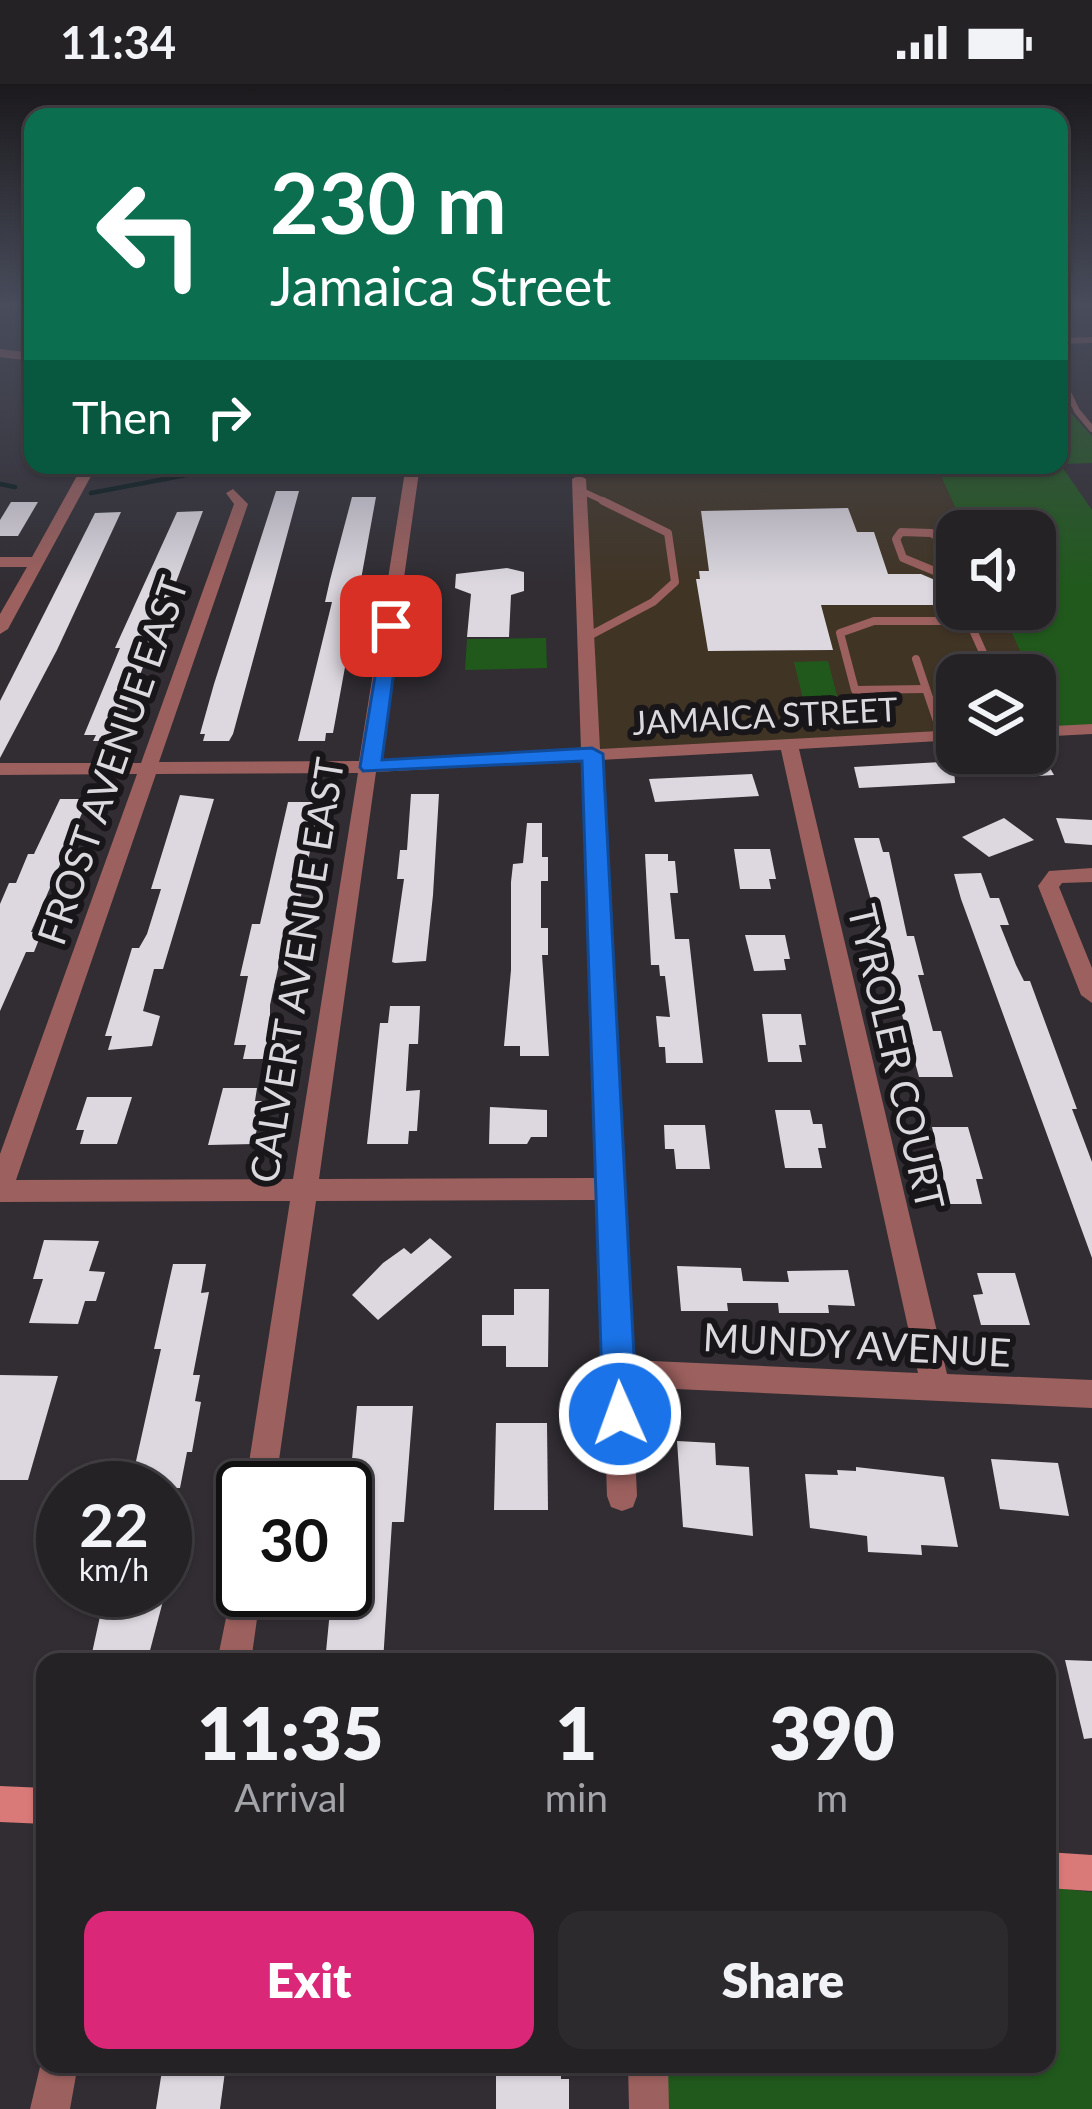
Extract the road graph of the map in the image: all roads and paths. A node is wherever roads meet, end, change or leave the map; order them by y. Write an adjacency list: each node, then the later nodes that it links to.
1 (1070, 398): 2 (lane)
2 (1092, 429)
3 (85, 474): 8 (street)
4 (411, 474): 21 (street, CALVERT AVENUE EAST)
5 (579, 485): 12 (street); 12 (lane)
6 (233, 493): 23 (street, FROST AVENUE EAST)
7 (0, 562): 8 (street)
8 (37, 562): 11 (street)
9 (949, 578): 9 (lane)
10 (936, 621): 14 (lane)
11 (0, 629)
12 (587, 637): 20 (street)
13 (916, 659): 14 (lane)
14 (926, 689): 15 (lane)
15 (936, 708)
16 (1092, 729): 17 (street)
17 (1056, 731)
18 (936, 736): 19 (street, JAMAICA STREET)
19 (789, 744): 20 (street, JAMAICA STREET); 30 (street, TYROLER COURT)
20 (592, 754): 21 (street, JAMAICA STREET); 26 (street)
21 (370, 767): 23 (street, JAMAICA STREET); 28 (street, CALVERT AVENUE EAST)
22 (0, 769): 23 (street, JAMAICA STREET)
23 (146, 769): 27 (street, FROST AVENUE EAST)
24 (1092, 875): 25 (street)
25 (1092, 995)
26 (612, 1189): 28 (street); 29 (street)
27 (0, 1191): 28 (street)
28 (304, 1192): 32 (street, CALVERT AVENUE EAST)
29 (619, 1373): 30 (street, MUNDY AVENUE); 33 (street)
30 (934, 1386): 31 (street, MUNDY AVENUE)
31 (1092, 1394)
32 (264, 1461)
33 (622, 1496)
34 (241, 1617): 35 (street)
35 (235, 1653)
36 (0, 1804): 37 (street)
37 (36, 1806)
38 (1056, 1871): 39 (street)
39 (1092, 1873)
40 (56, 2073): 42 (street)
41 (648, 2073): 43 (street)
42 (50, 2109)
43 (649, 2109)

